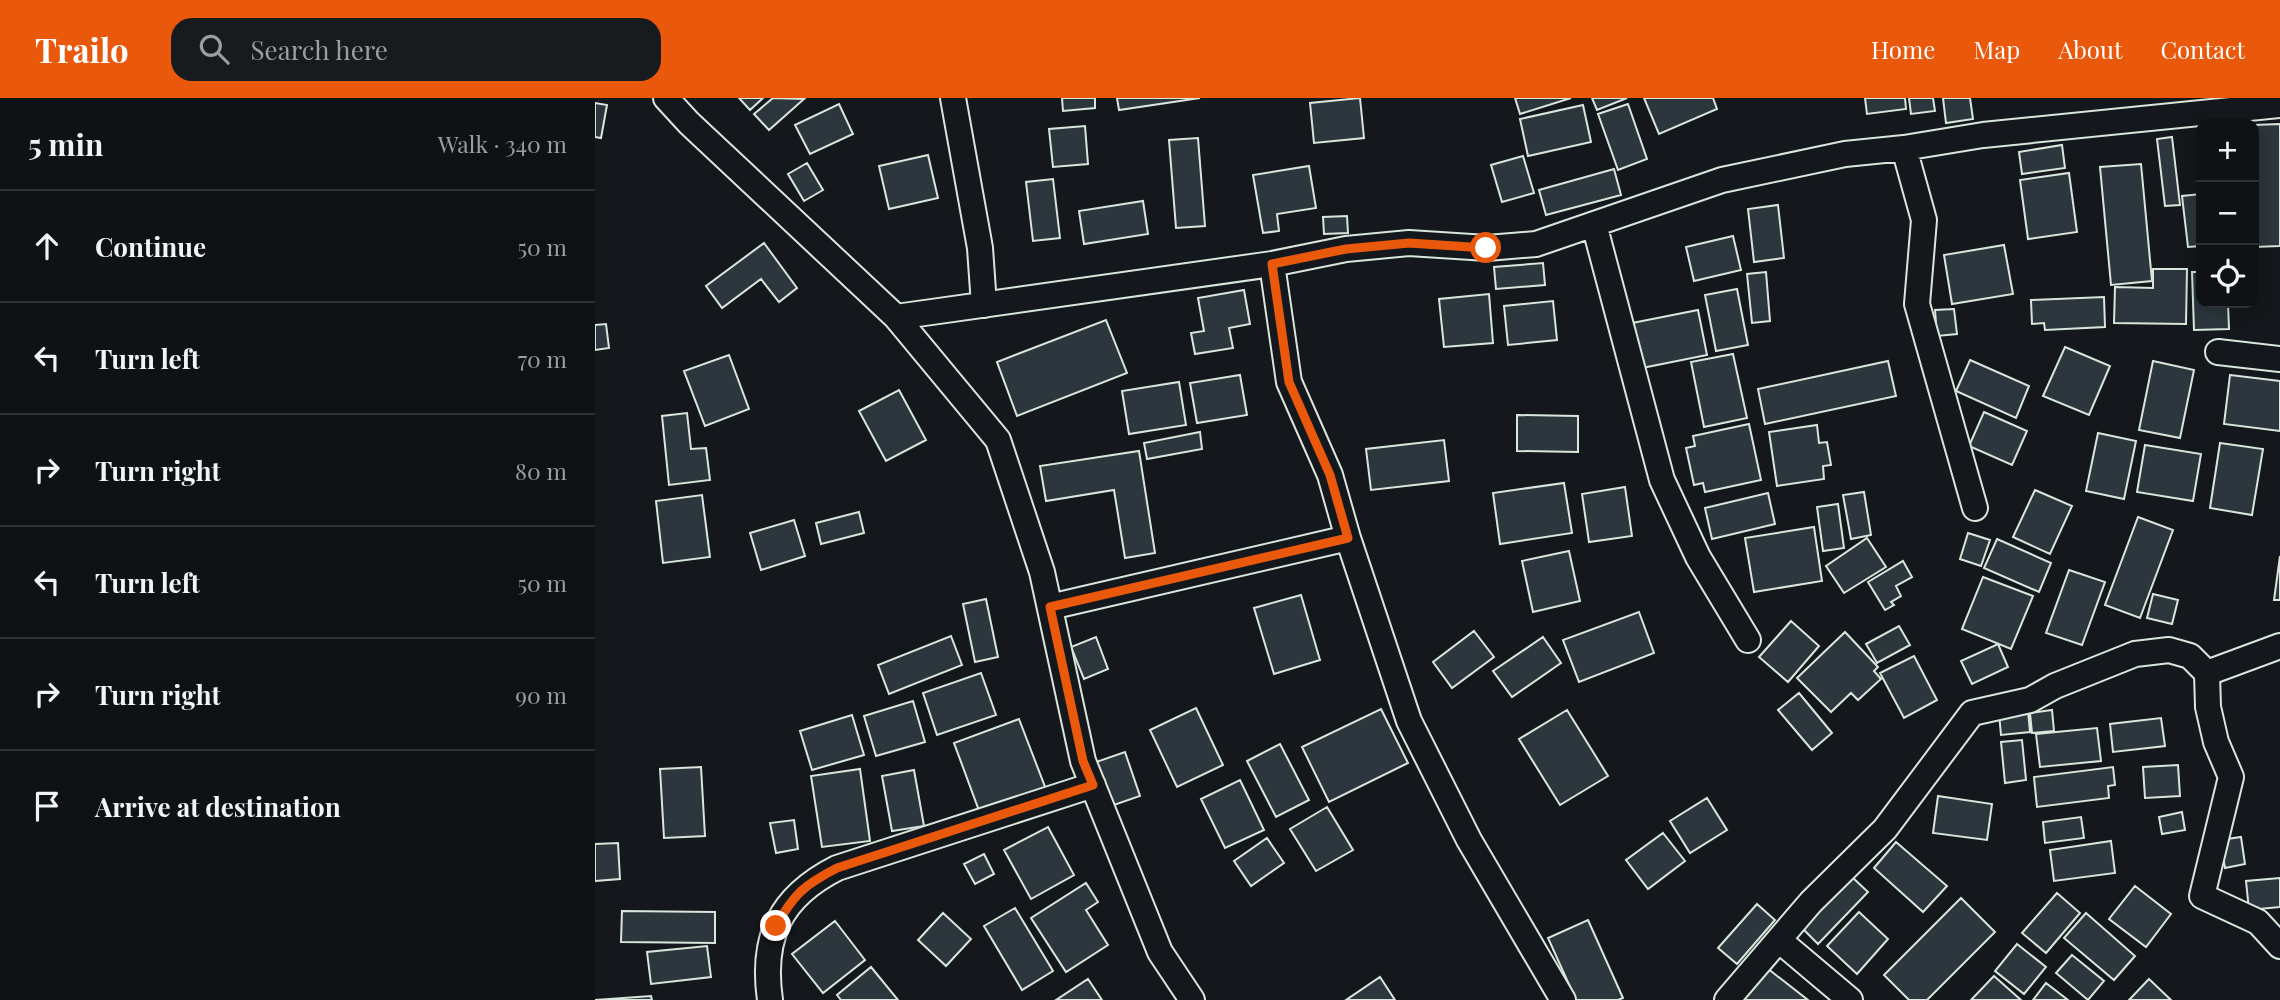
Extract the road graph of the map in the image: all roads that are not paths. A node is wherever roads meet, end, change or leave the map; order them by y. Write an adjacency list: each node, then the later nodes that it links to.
1 (666, 98): 8 (street)
2 (953, 98): 7 (street)
3 (2280, 105): 4 (street)
4 (1904, 148): 5 (street); 11 (street)
5 (1594, 224): 6 (street); 14 (street)
6 (1272, 264): 7 (street); 12 (street)
7 (984, 305): 8 (street)
8 (896, 317): 13 (street)
9 (2218, 352): 10 (street)
10 (2280, 359)
11 (1975, 508)
12 (1348, 538): 13 (street); 22 (street)
13 (1050, 607): 17 (street)
14 (1748, 640)
15 (2280, 646): 16 (street)
16 (2207, 673): 18 (street); 19 (street)
17 (1093, 785): 20 (street); 21 (street)
18 (1780, 941): 23 (street); 24 (street)
19 (2280, 946)
20 (770, 1000)
21 (1192, 1000)
22 (1563, 1000)
23 (1727, 1000)
24 (1850, 1000)

